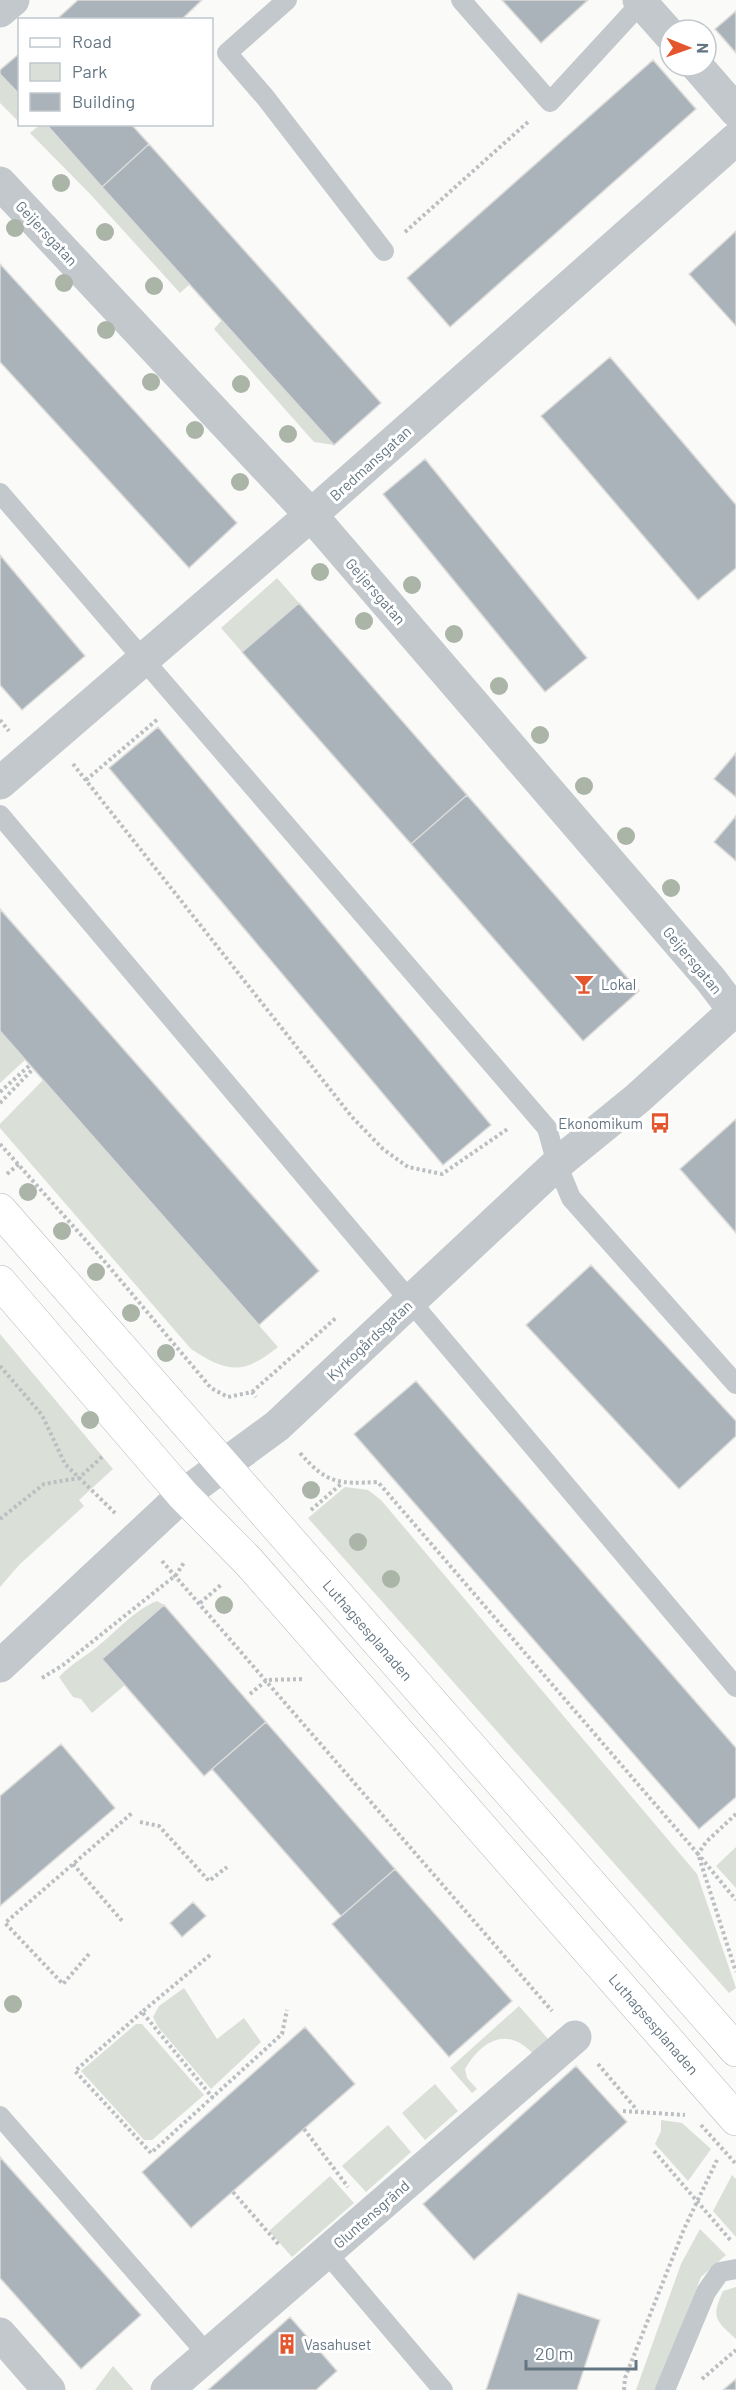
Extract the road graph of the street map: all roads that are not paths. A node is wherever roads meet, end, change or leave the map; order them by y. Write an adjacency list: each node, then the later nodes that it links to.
1 (13, 0): 5 (street)
2 (287, 0): 11 (lane)
3 (461, 0): 4 (lane)
4 (640, 2): 6 (street)
5 (0, 11)
6 (658, 22)
7 (707, 78): 8 (street)
8 (736, 111)
9 (736, 139): 13 (street, Bredmansgatan)
10 (0, 183): 13 (street, Geijersgatan)
11 (384, 251)
12 (0, 493): 14 (lane)
13 (311, 515): 14 (street, Bredmansgatan); 17 (street, Geijersgatan)
14 (143, 661): 15 (street, Bredmansgatan); 18 (lane)
15 (0, 783)
16 (0, 815): 21 (lane)
17 (736, 1011): 18 (street, Kyrkogårdsgatan)
18 (557, 1164): 21 (street, Kyrkogårdsgatan); 22 (lane)
19 (0, 1210): 23 (main road, Luthagsesplanaden)
20 (0, 1282): 24 (main road, Luthagsesplanaden)
21 (410, 1301): 23 (street, Kyrkogårdsgatan); 26 (lane)
22 (736, 1384)
23 (224, 1466): 24 (street, Kyrkogårdsgatan); 28 (main road, Luthagsesplanaden)
24 (183, 1495): 25 (street, Kyrkogårdsgatan); 30 (main road, Luthagsesplanaden)
25 (0, 1665)
26 (736, 1687)
27 (575, 2037): 31 (street, Gluntensgränd)
28 (736, 2050)
29 (0, 2116): 34 (lane)
30 (736, 2119)
31 (315, 2262): 34 (street, Gluntensgränd); 37 (lane)
32 (736, 2269): 38 (lane)
33 (0, 2334): 35 (street)
34 (208, 2355): 36 (street, Gluntensgränd)
35 (49, 2390)
36 (167, 2390)
37 (444, 2390)
38 (665, 2390)

